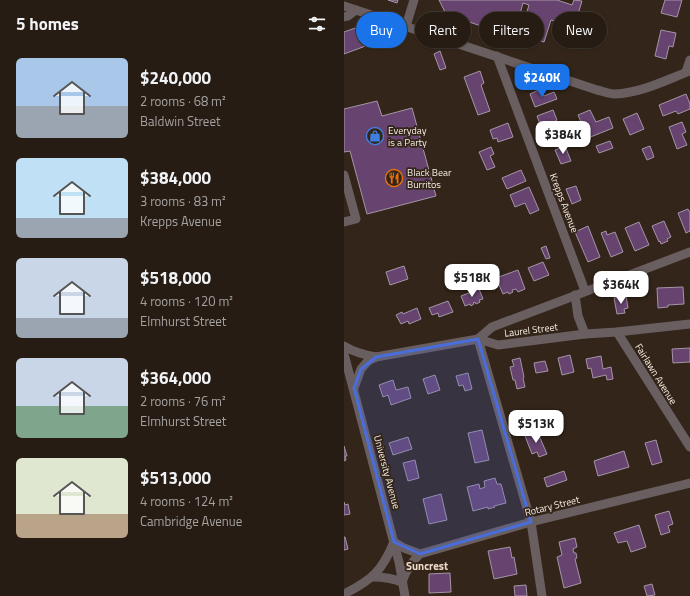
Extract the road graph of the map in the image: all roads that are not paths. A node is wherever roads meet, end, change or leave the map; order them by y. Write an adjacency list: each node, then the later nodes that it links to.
1 (414, 0): 6 (street)
2 (344, 6): 3 (street)
3 (356, 10): 4 (street); 5 (street)
4 (362, 12)
5 (344, 17)
6 (407, 23)
7 (407, 26): 8 (street)
8 (496, 56): 10 (street); 14 (street, Krepps Avenue)
9 (690, 60): 10 (street)
10 (688, 72)
11 (344, 175): 12 (street)
12 (344, 222)
13 (690, 252): 14 (street)
14 (585, 291): 15 (street)
15 (574, 295): 18 (street); 19 (street)
16 (690, 324): 17 (street, Laurel Street)
17 (617, 332): 18 (street, Laurel Street); 24 (street, Fairlawn Avenue)
18 (585, 334): 19 (street, Laurel Street)
19 (478, 339): 22 (street, Laurel Street); 26 (street)
20 (344, 346): 22 (street)
21 (344, 354): 23 (street, University Avenue)
22 (376, 357): 23 (street)
23 (354, 388): 27 (street, University Avenue)
24 (690, 447)
25 (690, 483): 26 (street, Rotary Street)
26 (531, 522): 28 (street, Rotary Street); 33 (street)
27 (394, 542): 28 (street); 29 (street); 30 (street, University Avenue)
28 (420, 554): 30 (street)
29 (373, 577): 30 (street); 31 (street)
30 (402, 582): 32 (street, University Avenue)
31 (344, 594)
32 (405, 596)
33 (542, 596)

